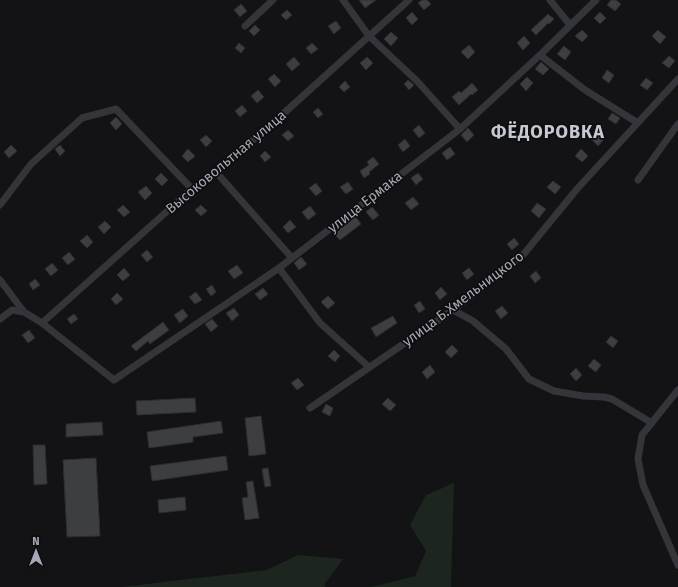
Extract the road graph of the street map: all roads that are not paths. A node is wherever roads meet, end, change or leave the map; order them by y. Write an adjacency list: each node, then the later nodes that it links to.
1 (273, 0): 7 (street)
2 (343, 0): 8 (street)
3 (408, 0): 8 (street, Высоковольтная улица)
4 (550, 0): 6 (street)
5 (596, 0): 6 (street, улица Ермака)
6 (570, 25): 9 (street, улица Ермака)
7 (245, 26)
8 (369, 36): 13 (street); 14 (street, Высоковольтная улица)
9 (540, 55): 11 (street); 13 (street, улица Ермака)
10 (678, 78): 11 (street, улица Б.Хмельницкого)
11 (638, 123): 21 (street, улица Б.Хмельницкого)
12 (678, 124): 15 (street)
13 (460, 129): 18 (street, улица Ермака)
14 (216, 172): 16 (street, Высоковольтная улица); 18 (street)
15 (638, 180)
16 (192, 189): 17 (street); 24 (street, Высоковольтная улица)
17 (0, 205)
18 (292, 258): 19 (street, улица Ермака)
19 (279, 268): 24 (street, улица Ермака); 25 (street)
20 (0, 280): 22 (street)
21 (453, 310): 25 (street, улица Б.Хмельницкого); 28 (street)
22 (24, 312): 23 (street); 24 (street)
23 (0, 318)
24 (42, 323)
25 (369, 367): 27 (street, улица Б.Хмельницкого)
26 (678, 390): 28 (street)
27 (310, 408)
28 (652, 423): 29 (street)
29 (678, 566)

